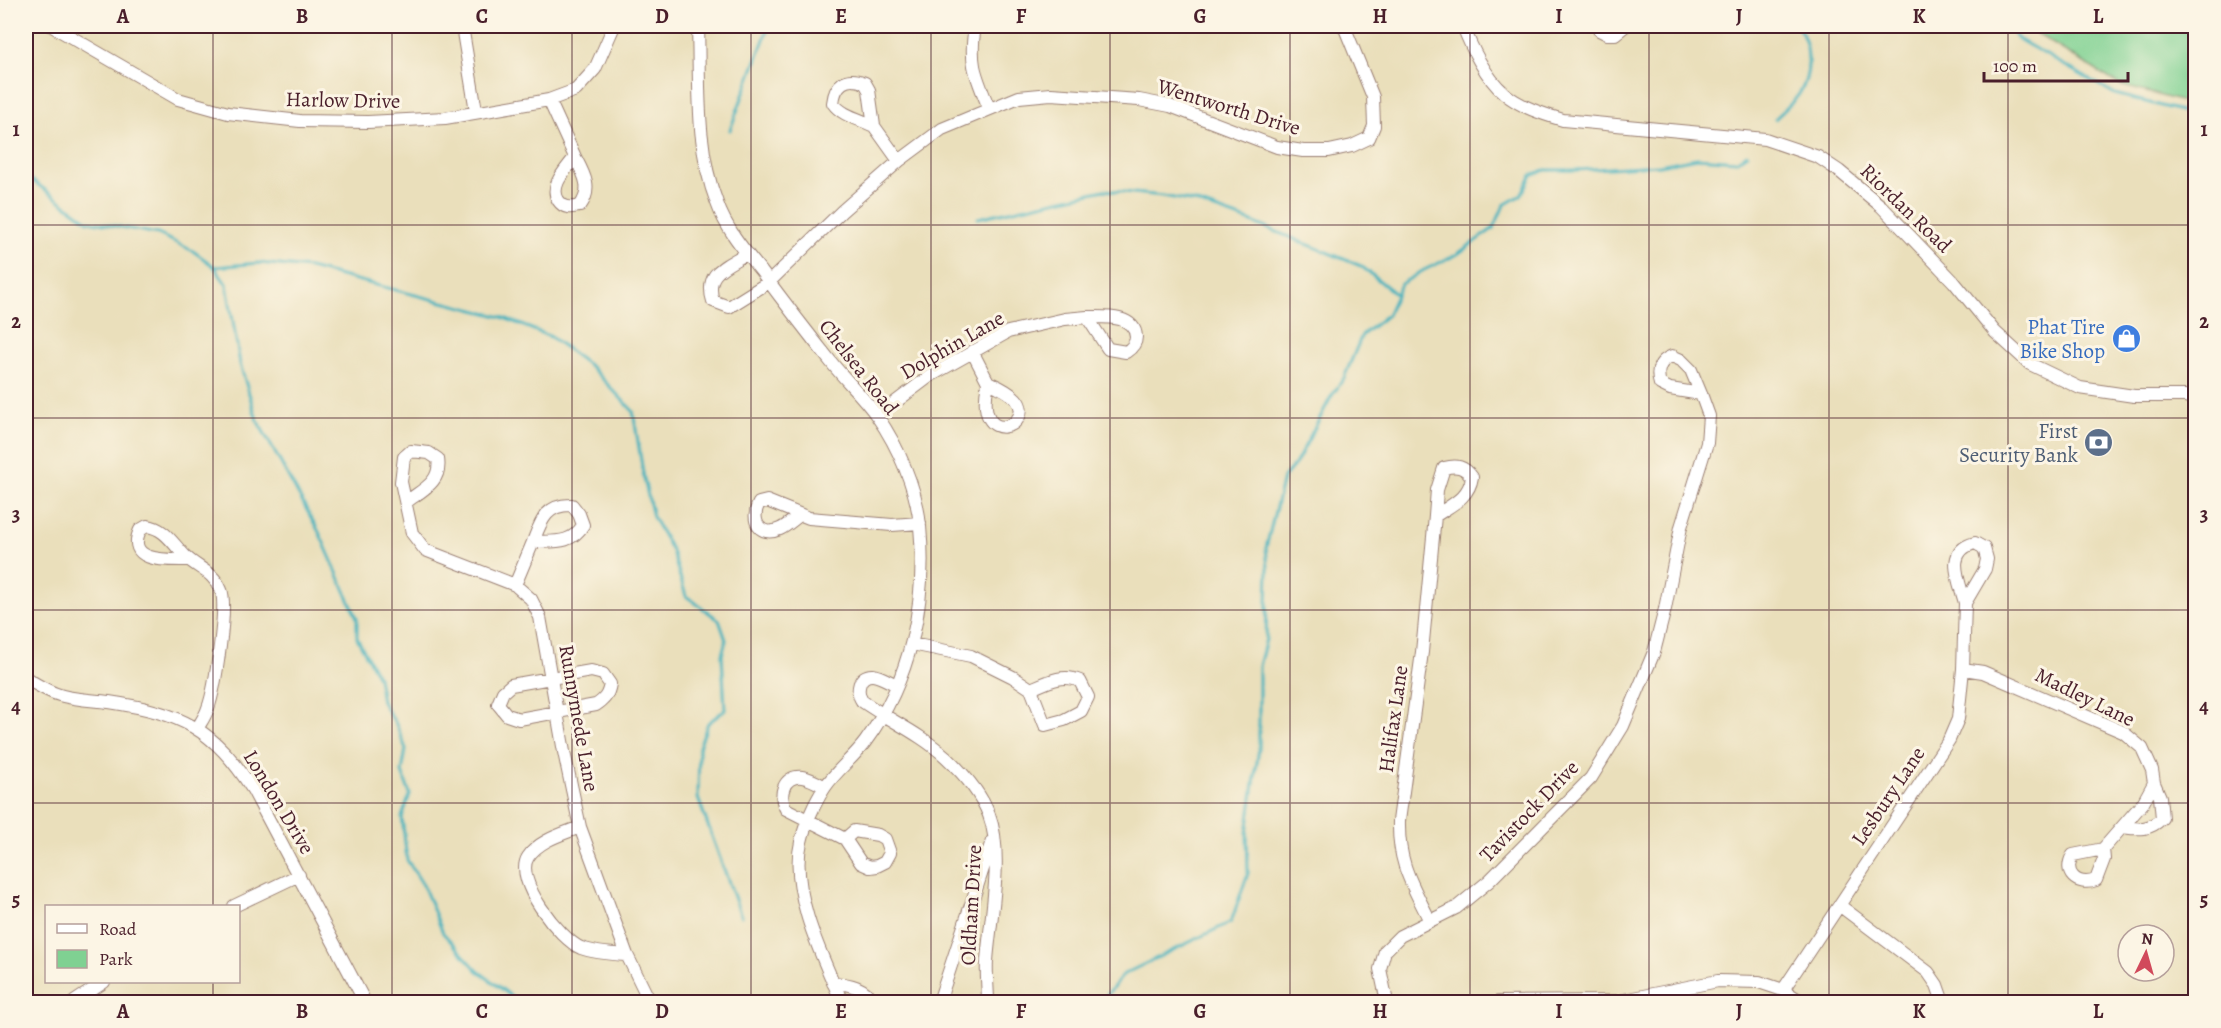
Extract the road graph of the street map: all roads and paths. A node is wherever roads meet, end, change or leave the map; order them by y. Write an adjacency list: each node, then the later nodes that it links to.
1 (462, 26): 12 (street)
2 (614, 26): 10 (street, Harlow Drive)
3 (698, 26): 16 (street, Chelsea Road)
4 (975, 26): 11 (street)
5 (1344, 26): 11 (street, Wentworth Drive)
6 (1463, 26): 22 (street, Riordan Road)
7 (1598, 26): 8 (street)
8 (1625, 26)
9 (57, 27): 12 (street, Harlow Drive)
10 (549, 100): 12 (street, Harlow Drive); 14 (street)
11 (989, 108): 15 (street, Wentworth Drive)
12 (476, 111)
13 (874, 126): 15 (street)
14 (575, 157)
15 (899, 161): 17 (street, Wentworth Drive)
16 (747, 253): 17 (street, Chelsea Road); 17 (street, Wentworth Drive)
17 (769, 282): 23 (street, Chelsea Road)
18 (1087, 317): 19 (street, Dolphin Lane)
19 (972, 351): 20 (street); 23 (street, Dolphin Lane)
20 (988, 382)
21 (1701, 394): 52 (street, Tavistock Drive)
22 (2192, 396)
23 (877, 416): 27 (street, Chelsea Road)
24 (406, 502): 30 (street, Runnymede Lane)
25 (800, 515): 27 (street)
26 (1435, 516): 52 (street, Halifax Lane)
27 (920, 523): 32 (street, Chelsea Road)
28 (533, 542): 30 (street)
29 (189, 560): 40 (street)
30 (515, 585): 35 (street, Runnymede Lane)
31 (1965, 603): 33 (street, Lesbury Lane)
32 (912, 644): 36 (street, Chelsea Road); 37 (street)
33 (1963, 669): 41 (street, Madley Lane); 51 (street, Lesbury Lane)
34 (26, 678): 40 (street, London Drive)
35 (552, 678): 38 (street, Runnymede Lane); 38 (street); 38 (street)
36 (897, 685): 39 (street, Chelsea Road); 39 (street, Oldham Drive)
37 (1031, 689): 37 (street)
38 (558, 713): 44 (street, Runnymede Lane)
39 (883, 716): 42 (street, Chelsea Road); 46 (street, Oldham Drive)
40 (197, 729): 49 (street, London Drive)
41 (2154, 783): 45 (street); 45 (street, Madley Lane)
42 (825, 787): 43 (street, Chelsea Road); 43 (street)
43 (808, 822): 47 (street); 55 (street, Chelsea Road)
44 (580, 827): 53 (street, Runnymede Lane); 53 (street)
45 (2122, 827): 48 (street)
46 (994, 834): 63 (street); 64 (street, Oldham Drive)
47 (845, 839)
48 (2103, 849)
49 (299, 874): 50 (street); 59 (street, London Drive)
50 (236, 905)
51 (1839, 905): 56 (street, Lesbury Lane); 68 (street)
52 (1430, 921): 65 (street, Tavistock Drive)
53 (627, 955): 60 (street, Runnymede Lane)
54 (101, 983): 58 (street)
55 (833, 983): 61 (street, Chelsea Road); 62 (street)
56 (1783, 990): 57 (street); 67 (street)
57 (1673, 996): 66 (street)
58 (75, 1002)
59 (365, 1002)
60 (650, 1002)
61 (842, 1002)
62 (874, 1002)
63 (939, 1002)
64 (988, 1002)
65 (1388, 1002)
66 (1498, 1002)
67 (1802, 1002)
68 (1943, 1002)

